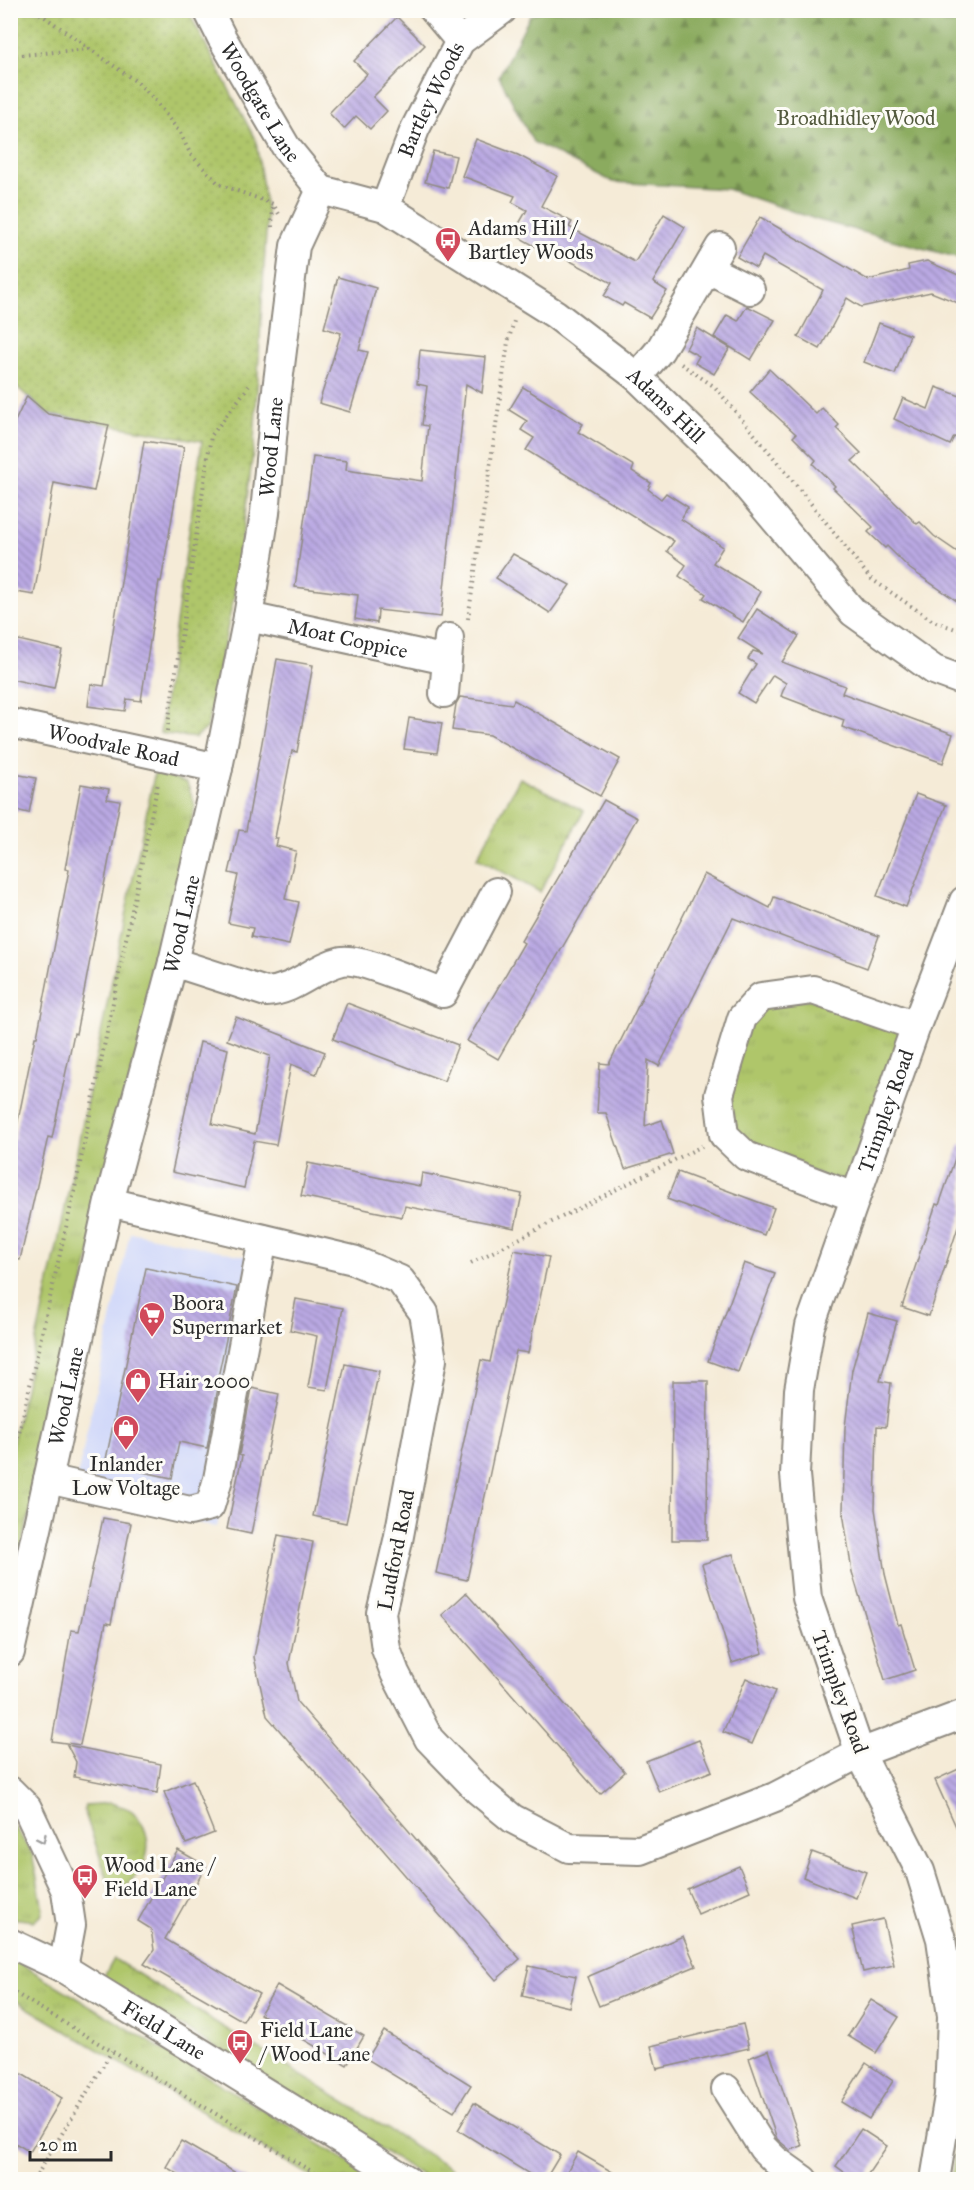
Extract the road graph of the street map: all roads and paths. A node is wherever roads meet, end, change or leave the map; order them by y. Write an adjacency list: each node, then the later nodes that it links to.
1 (35, 10): 6 (path)
2 (208, 10): 8 (street, Woodgate Lane)
3 (434, 10): 5 (street)
4 (502, 10): 5 (street, Bartley Woods)
5 (460, 41): 9 (street, Bartley Woods)
6 (91, 49): 7 (path); 10 (path)
7 (10, 56)
8 (321, 190): 9 (street, Adams Hill); 16 (street, Wood Lane)
9 (385, 207): 12 (street, Adams Hill)
10 (271, 239)
11 (750, 290): 13 (street)
12 (522, 294): 14 (street, Adams Hill); 18 (path)
13 (660, 350): 14 (street); 17 (path)
14 (637, 377): 19 (street, Adams Hill)
15 (250, 384): 22 (path)
16 (248, 617): 18 (street, Moat Coppice); 23 (street, Wood Lane)
17 (963, 632)
18 (448, 649): 20 (street)
19 (963, 681)
20 (444, 693)
21 (10, 723): 22 (street, Woodvale Road)
22 (164, 756): 23 (street, Woodvale Road); 33 (path)
23 (218, 768): 26 (street, Wood Lane)
24 (496, 892): 26 (street)
25 (963, 901): 27 (street, Trimpley Road)
26 (173, 962): 30 (street, Wood Lane)
27 (916, 1026): 28 (street, Trimpley Road); 29 (street, Trimpley Road)
28 (724, 1135): 29 (street, Trimpley Road); 32 (path)
29 (854, 1197): 37 (street, Trimpley Road)
30 (109, 1202): 31 (street, Ludford Road); 34 (street, Wood Lane)
31 (263, 1239): 34 (street); 37 (street, Ludford Road)
32 (471, 1263)
33 (10, 1473)
34 (48, 1479): 35 (street, Wood Lane)
35 (10, 1652)
36 (963, 1714): 37 (street, Ludford Road)
37 (860, 1753): 48 (street, Trimpley Road)
38 (10, 1791): 40 (street, one-way to 40)
39 (10, 1943): 40 (street, Field Lane)
40 (63, 1968): 46 (street, Field Lane)
41 (10, 1990): 42 (path)
42 (112, 2051): 44 (path); 45 (path)
43 (726, 2089): 47 (street)
44 (34, 2180)
45 (326, 2180)
46 (406, 2180)
47 (803, 2180)
48 (934, 2180)

